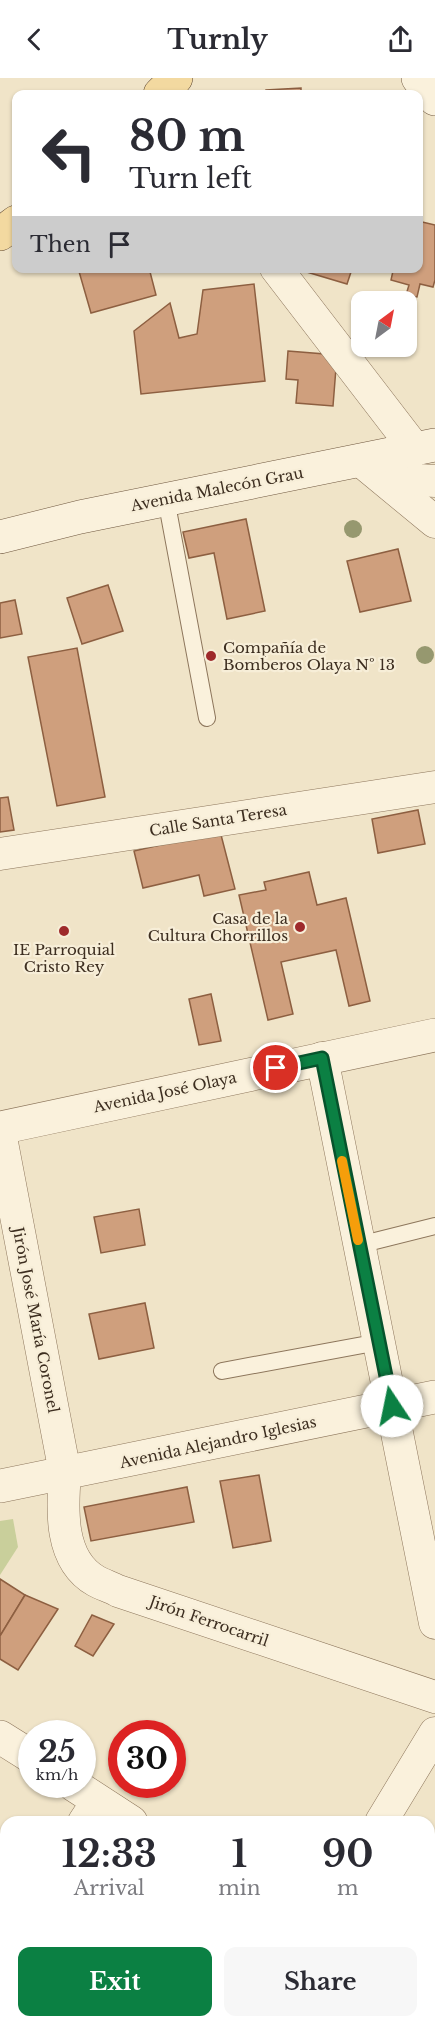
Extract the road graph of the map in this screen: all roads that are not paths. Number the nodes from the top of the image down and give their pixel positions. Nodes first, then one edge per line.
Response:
1 (176, 78) edge
2 (418, 78) edge
3 (164, 90) edge
4 (435, 99) edge
5 (280, 273) edge
6 (425, 447) edge
7 (361, 461) junction
8 (435, 481) edge
9 (166, 499) junction
10 (435, 522) edge
11 (0, 537) edge
12 (207, 718) dead end
13 (435, 787) edge
14 (0, 854) edge
15 (435, 1035) edge
16 (322, 1058) junction
17 (0, 1130) edge
18 (435, 1226) edge
19 (359, 1245) junction
20 (379, 1342) junction
21 (222, 1371) dead end
22 (435, 1397) edge
23 (392, 1406) junction
24 (65, 1473) junction
25 (0, 1486) edge
26 (435, 1623) edge
27 (435, 1697) edge
28 (435, 1733) edge
29 (0, 1737) edge
30 (18, 1748) edge
31 (86, 1803) edge
32 (117, 1816) edge
33 (385, 1816) edge

1 - 3 main road
2 - 4 street
5 - 6 street
6 - 7 street, Avenida Malecón Grau
7 - 8 street
7 - 9 street, Avenida Malecón Grau
7 - 10 street
9 - 11 street, Avenida Malecón Grau
9 - 12 lane
13 - 14 street, Calle Santa Teresa
15 - 16 street, Avenida José Olaya
16 - 17 street, Avenida José Olaya
16 - 19 street
17 - 24 street, Jirón José María Coronel
18 - 19 lane
19 - 20 street
20 - 21 lane
20 - 23 street
22 - 23 street, Avenida Alejandro Iglesias
23 - 24 street, Avenida Alejandro Iglesias
23 - 26 street
24 - 25 street, Avenida Alejandro Iglesias
24 - 27 street, Jirón Ferrocarril
28 - 33 street
29 - 30 street
31 - 32 street

